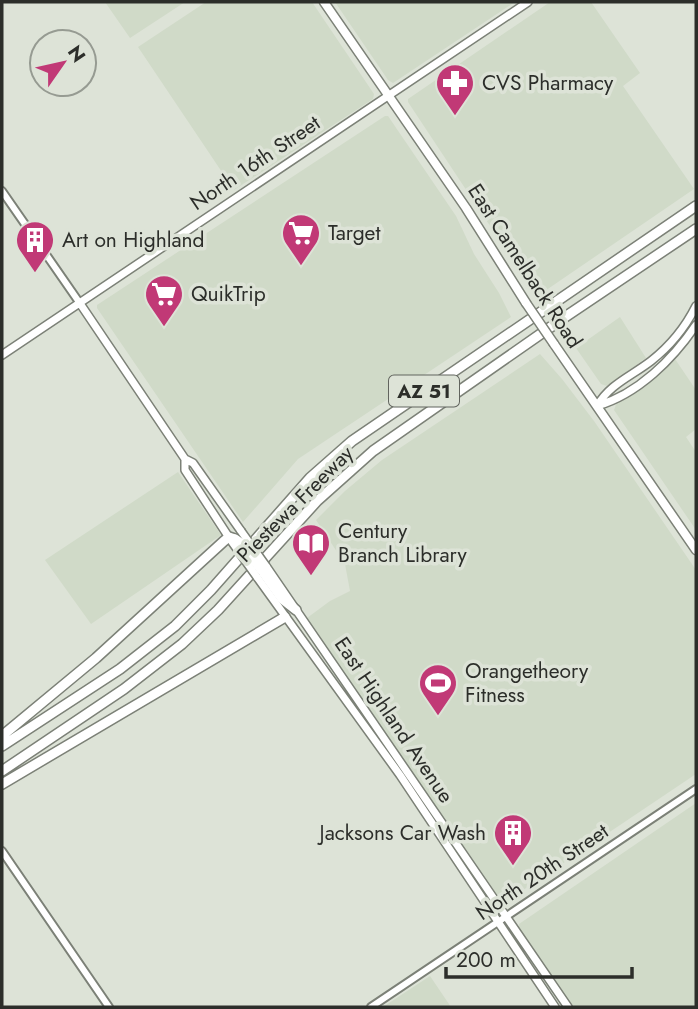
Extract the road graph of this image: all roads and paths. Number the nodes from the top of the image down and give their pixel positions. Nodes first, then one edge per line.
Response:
1 (324, 2) edge
2 (528, 2) edge
3 (389, 96) junction
4 (2, 191) edge
5 (696, 206) edge
6 (696, 229) edge
7 (79, 302) junction
8 (696, 306) edge
9 (696, 325) edge
10 (2, 355) edge
11 (597, 406) junction
12 (185, 458) junction
13 (234, 537) junction
14 (696, 550) edge
15 (262, 571) junction
16 (296, 610) junction
17 (285, 617) junction
18 (2, 736) edge
19 (2, 746) edge
20 (2, 771) edge
21 (403, 773) junction
22 (2, 783) edge
23 (696, 789) edge
24 (451, 843) junction
25 (2, 851) edge
26 (506, 917) junction
27 (498, 922) junction
28 (109, 1007) edge
29 (371, 1007) edge
30 (555, 1007) edge
31 (568, 1007) edge

1 - 3 main road, East Camelback Road
2 - 3 main road, North 16th Street
3 - 7 main road, North 16th Street
3 - 11 main road, East Camelback Road, bridge
4 - 7 street
5 - 19 highway, Piestewa Freeway / AZ 51
6 - 20 highway, Piestewa Freeway / AZ 51
7 - 10 main road, North 16th Street
7 - 12 main road
8 - 11 main road
9 - 11 main road
11 - 14 main road, East Camelback Road
12 - 13 main road
12 - 13 main road
13 - 15 highway, bridge
13 - 18 highway
15 - 16 highway
15 - 17 main road, East Highland Avenue
16 - 17 main road
16 - 21 main road, East Highland Avenue
17 - 21 main road, East Highland Avenue
17 - 22 highway
21 - 24 main road, East Highland Avenue
23 - 26 street, North 20th Street
24 - 26 main road, East Highland Avenue
24 - 27 main road, East Highland Avenue
25 - 28 street
26 - 27 street, North 20th Street
26 - 31 main road, East Highland Avenue
27 - 29 street, North 20th Street
27 - 30 main road, East Highland Avenue

